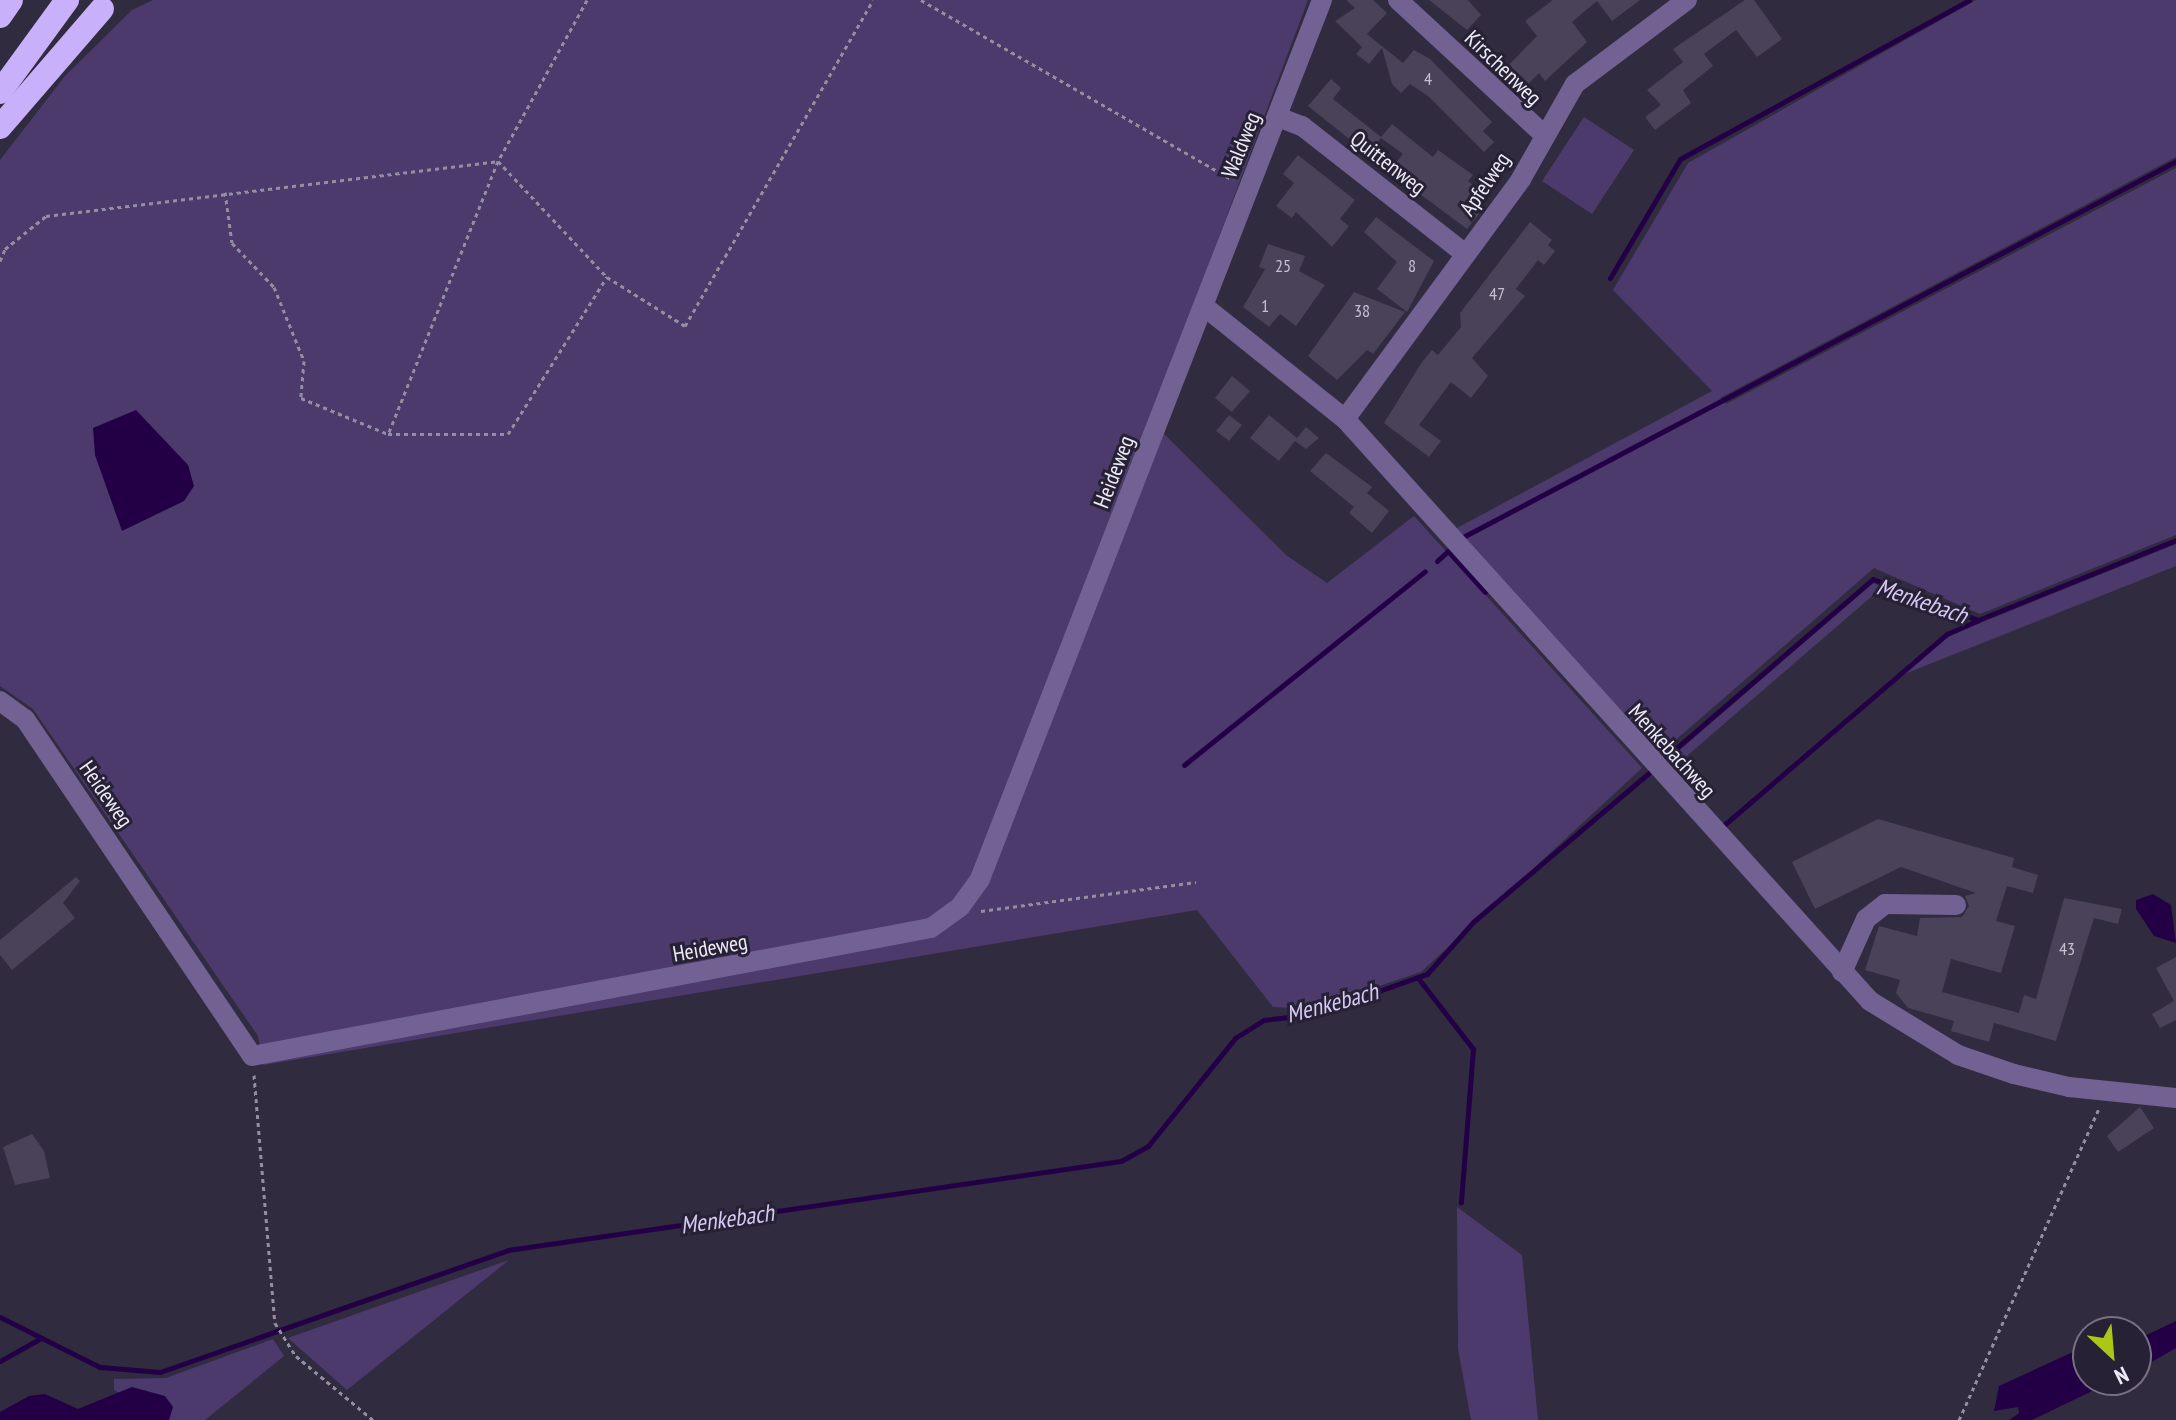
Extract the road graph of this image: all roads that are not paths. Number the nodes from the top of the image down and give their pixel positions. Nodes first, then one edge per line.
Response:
1 (11, 0) edge
2 (67, 0) edge
3 (1322, 0) edge
4 (1398, 0) edge
5 (1687, 0) edge
6 (108, 4) edge
7 (0, 16) edge
8 (0, 92) edge
9 (1278, 117) junction
10 (0, 127) edge
11 (1543, 134) junction
12 (1465, 254) junction
13 (1205, 307) junction
14 (1345, 419) junction
15 (0, 701) edge
16 (1956, 905) dead end
17 (1842, 972) junction
18 (2176, 1098) edge

1 - 7 highway
2 - 8 highway
3 - 9 street, Waldweg
4 - 11 street, Kirschenweg
5 - 11 street, Apfelweg
6 - 10 highway
9 - 12 street, Quittenweg
9 - 13 street, Waldweg
11 - 12 street, Apfelweg
12 - 14 street, Apfelweg
13 - 14 street, Menkebachweg
13 - 15 street, Heideweg
14 - 17 street, Menkebachweg
16 - 17 street
17 - 18 street, Menkebachweg

